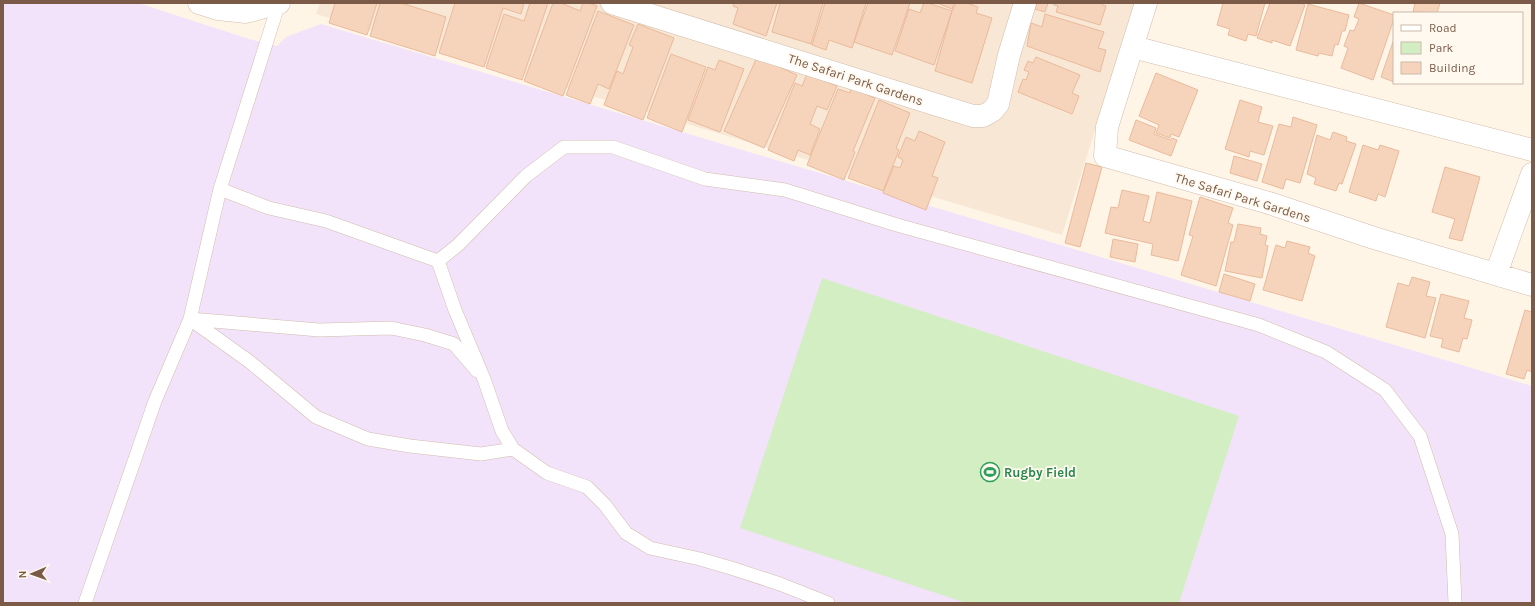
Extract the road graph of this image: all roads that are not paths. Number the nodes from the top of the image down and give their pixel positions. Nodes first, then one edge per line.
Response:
1 (198, 3) edge
2 (279, 3) edge
3 (612, 3) edge
4 (1025, 3) edge
5 (1146, 3) edge
6 (1133, 47) junction
7 (1532, 150) edge
8 (1532, 174) edge
9 (220, 189) junction
10 (438, 261) junction
11 (1496, 274) junction
12 (1532, 285) edge
13 (190, 319) junction
14 (484, 379) junction
15 (513, 449) junction
16 (85, 603) edge
17 (828, 603) edge
18 (1455, 603) edge

1 - 2 street
2 - 9 lane
3 - 4 street, The Safari Park Gardens
5 - 6 street, The Safari Park Gardens
6 - 7 street
6 - 11 street, The Safari Park Gardens
8 - 11 street
9 - 10 lane
9 - 13 lane
10 - 14 lane
10 - 18 lane
11 - 12 street, The Safari Park Gardens
13 - 14 lane
13 - 15 lane
13 - 16 lane
14 - 15 lane
15 - 17 lane

